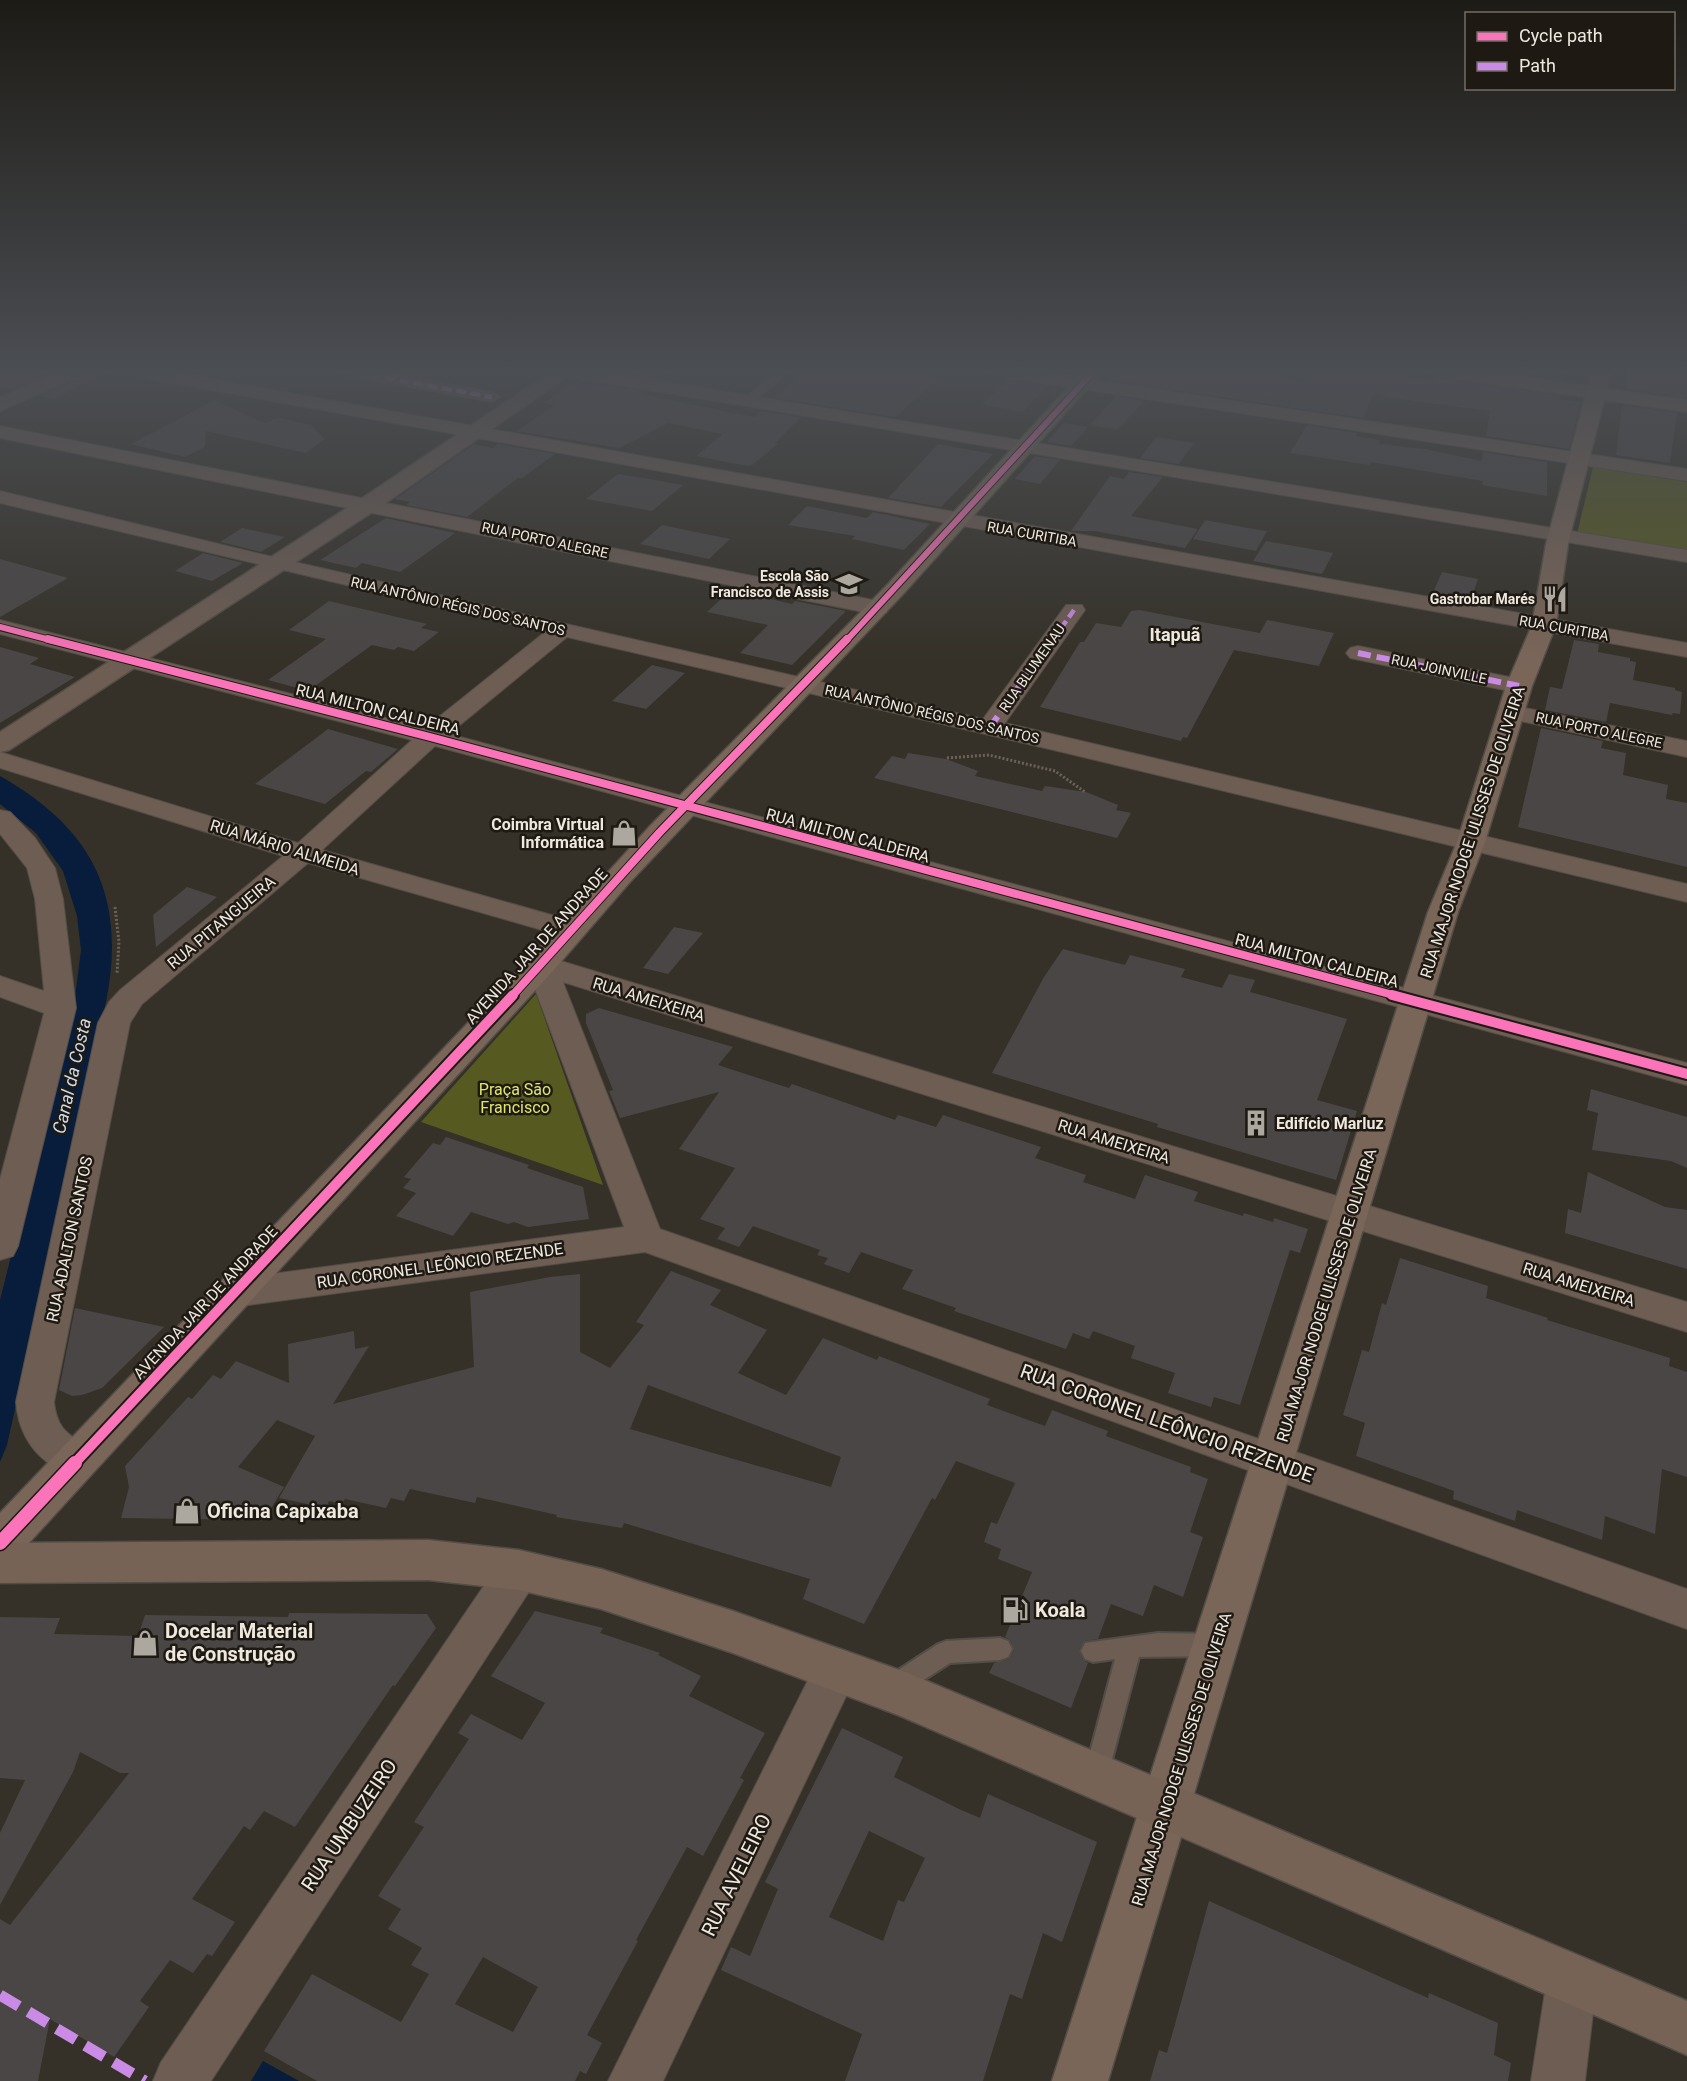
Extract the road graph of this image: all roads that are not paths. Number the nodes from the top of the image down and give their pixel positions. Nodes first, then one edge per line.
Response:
1 (180, 467) edge
2 (423, 467) edge
3 (666, 467) edge
4 (1006, 467) edge
5 (1141, 467) edge
6 (1578, 467) edge
7 (1634, 467) edge
8 (1687, 475) edge
9 (0, 498) edge
10 (369, 504) junction
11 (959, 521) junction
12 (1559, 535) junction
13 (1687, 556) edge
14 (277, 564) junction
15 (878, 608) junction
16 (1074, 609) dead end
17 (1544, 625) junction
18 (0, 627) edge
19 (562, 630) junction
20 (1687, 651) edge
21 (1358, 653) dead end
22 (128, 661) junction
23 (800, 684) junction
24 (1516, 699) junction
25 (990, 727) junction
26 (430, 737) junction
27 (0, 744) edge
28 (1687, 749) edge
29 (0, 760) edge
30 (685, 807) junction
31 (0, 818) edge
32 (1471, 842) junction
33 (303, 853) junction
34 (1687, 893) edge
35 (570, 929) junction
36 (541, 965) junction
37 (0, 986) edge
38 (121, 992) joint
39 (1417, 1002) junction
40 (61, 1008) junction
41 (1687, 1074) edge
42 (1352, 1214) junction
43 (646, 1238) junction
44 (0, 1246) edge
45 (234, 1293) junction
46 (1687, 1317) edge
47 (77, 1461) junction
48 (1274, 1461) junction
49 (0, 1543) edge
50 (0, 1563) edge
51 (519, 1570) junction
52 (1687, 1609) edge
53 (1216, 1645) junction
54 (1130, 1647) junction
55 (1000, 1649) dead end
56 (1093, 1651) dead end
57 (837, 1669) junction
58 (890, 1689) junction
59 (1096, 1775) junction
60 (1168, 1806) junction
61 (1572, 1979) junction
62 (1687, 2028) edge
63 (180, 2081) edge
64 (635, 2081) edge
65 (1080, 2081) edge
66 (1558, 2081) edge

1 - 10 street, RUA PORTO ALEGRE
2 - 10 street
3 - 11 street, RUA CURITIBA
4 - 11 main road, AVENIDA JAIR DE ANDRADE
5 - 12 street
6 - 12 main road, RUA MAJOR NODGE ULISSES DE OLIVEIRA
7 - 8 street
9 - 14 street, RUA ANTÔNIO RÉGIS DOS SANTOS
10 - 14 street
10 - 15 street, RUA PORTO ALEGRE
11 - 15 main road, AVENIDA JAIR DE ANDRADE
11 - 17 street, RUA CURITIBA
12 - 13 street
12 - 17 main road, RUA MAJOR NODGE ULISSES DE OLIVEIRA
14 - 19 street, RUA ANTÔNIO RÉGIS DOS SANTOS
14 - 22 street
15 - 23 main road, AVENIDA JAIR DE ANDRADE
16 - 25 street, RUA BLUMENAU
17 - 20 street, RUA CURITIBA
17 - 24 main road, RUA MAJOR NODGE ULISSES DE OLIVEIRA
18 - 22 street, RUA MILTON CALDEIRA
19 - 23 street, RUA ANTÔNIO RÉGIS DOS SANTOS
19 - 26 street, RUA PITANGUEIRA
21 - 24 street, RUA JOINVILLE
22 - 26 street, RUA MILTON CALDEIRA
22 - 27 street
23 - 25 street, RUA ANTÔNIO RÉGIS DOS SANTOS
23 - 30 main road, AVENIDA JAIR DE ANDRADE
24 - 28 street, RUA PORTO ALEGRE
24 - 32 main road, RUA MAJOR NODGE ULISSES DE OLIVEIRA
25 - 32 street, RUA ANTÔNIO RÉGIS DOS SANTOS
26 - 30 street, RUA MILTON CALDEIRA
26 - 33 street, RUA PITANGUEIRA
29 - 33 street, RUA MÁRIO ALMEIDA
30 - 35 main road, AVENIDA JAIR DE ANDRADE
30 - 39 street, RUA MILTON CALDEIRA
31 - 40 street
32 - 34 street, RUA ANTÔNIO RÉGIS DOS SANTOS
32 - 39 main road, RUA MAJOR NODGE ULISSES DE OLIVEIRA
33 - 35 street, RUA MÁRIO ALMEIDA
33 - 38 street, RUA PITANGUEIRA
35 - 36 main road, AVENIDA JAIR DE ANDRADE
36 - 42 street, RUA AMEIXEIRA
36 - 43 street
36 - 45 main road, AVENIDA JAIR DE ANDRADE
37 - 40 street
38 - 47 street, RUA ADALTON SANTOS
39 - 41 street, RUA MILTON CALDEIRA
39 - 42 main road, RUA MAJOR NODGE ULISSES DE OLIVEIRA
40 - 44 street
42 - 46 street, RUA AMEIXEIRA
42 - 48 main road, RUA MAJOR NODGE ULISSES DE OLIVEIRA
43 - 45 street, RUA CORONEL LEÔNCIO REZENDE
43 - 48 street, RUA CORONEL LEÔNCIO REZENDE
45 - 47 main road, AVENIDA JAIR DE ANDRADE
47 - 49 main road, AVENIDA JAIR DE ANDRADE
48 - 52 street, RUA CORONEL LEÔNCIO REZENDE
48 - 53 main road, RUA MAJOR NODGE ULISSES DE OLIVEIRA
50 - 51 main road
51 - 57 main road
51 - 63 street, RUA UMBUZEIRO
53 - 54 lane
53 - 60 main road, RUA MAJOR NODGE ULISSES DE OLIVEIRA
54 - 56 lane
54 - 59 lane
55 - 58 lane
57 - 58 main road
57 - 64 street, RUA AVELEIRO
58 - 59 main road
59 - 60 main road
60 - 61 main road
60 - 65 main road, RUA MAJOR NODGE ULISSES DE OLIVEIRA
61 - 62 main road
61 - 66 street

